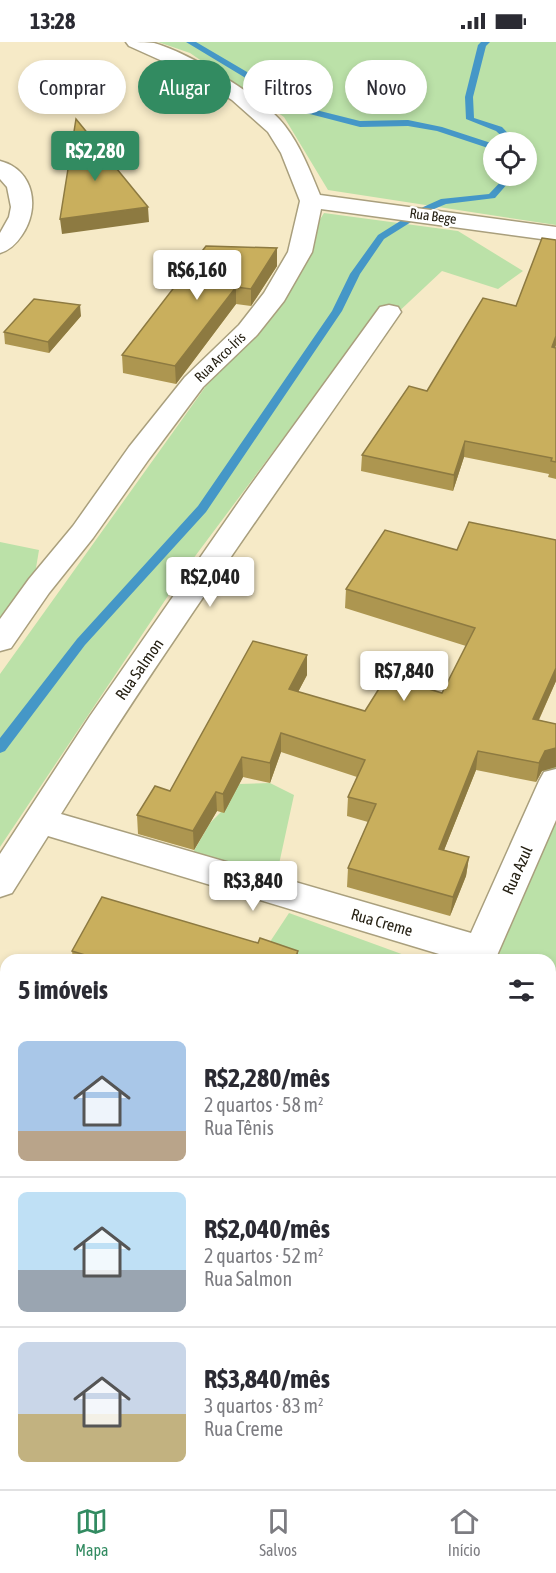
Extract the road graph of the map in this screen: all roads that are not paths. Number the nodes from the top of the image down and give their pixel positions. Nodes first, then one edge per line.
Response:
1 (136, 42) edge
2 (0, 168) edge
3 (310, 201) junction
4 (556, 234) edge
5 (0, 246) edge
6 (389, 312) dead end
7 (0, 641) edge
8 (556, 781) edge
9 (41, 821) junction
10 (0, 883) edge
11 (473, 954) edge
12 (480, 954) edge

1 - 3 street
2 - 5 street
3 - 4 street, Rua Bege
3 - 7 street, Rua Arco-Íris
6 - 9 street, Rua Salmon
8 - 12 street, Rua Azul
9 - 10 street, Rua Salmon
9 - 11 street, Rua Creme

